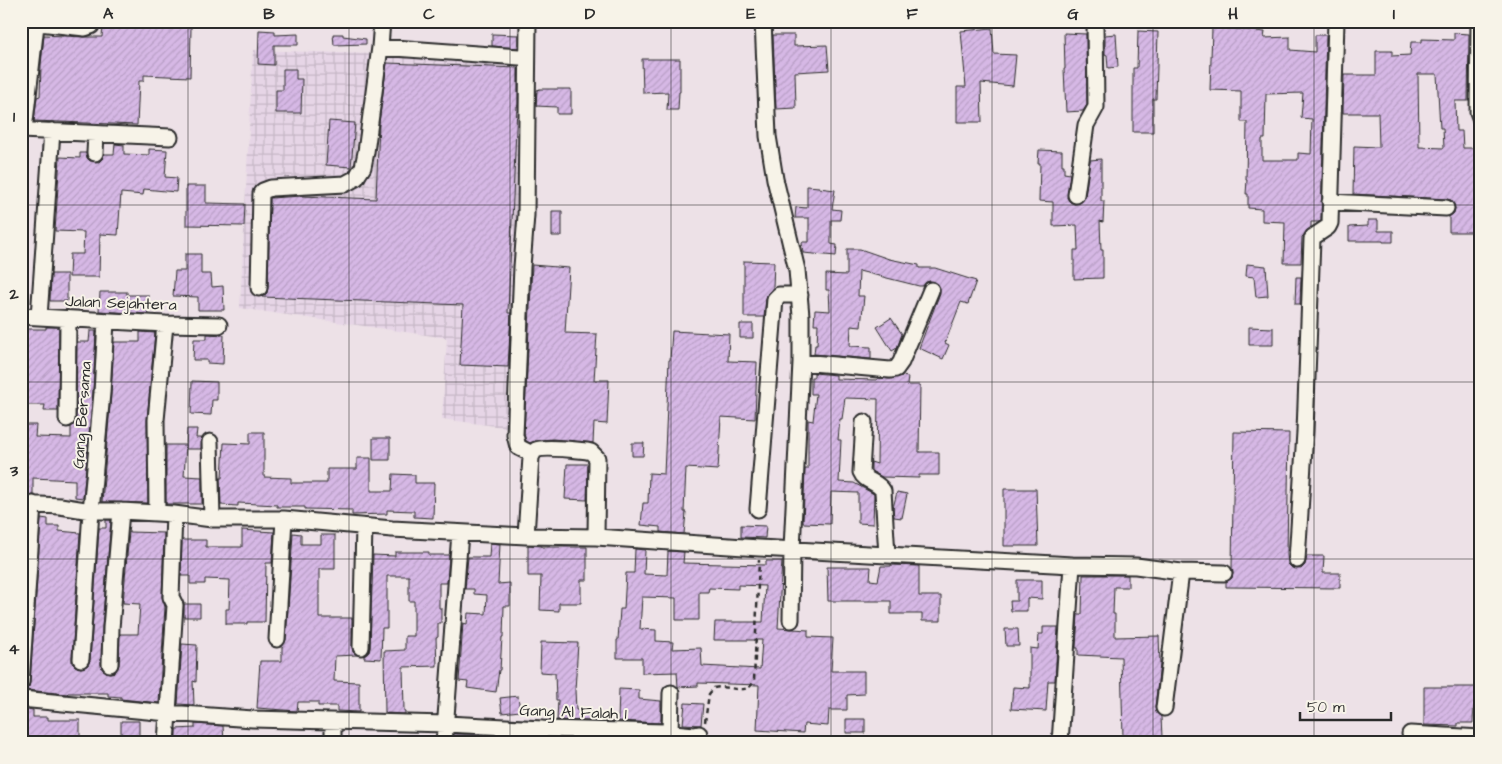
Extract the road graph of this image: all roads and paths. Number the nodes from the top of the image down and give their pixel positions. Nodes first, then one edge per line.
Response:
1 (92, 21) edge
2 (382, 21) edge
3 (528, 21) edge
4 (763, 21) edge
5 (1095, 21) edge
6 (1336, 21) edge
7 (1479, 21) edge
8 (1480, 41) edge
9 (380, 47) junction
10 (519, 57) dead end
11 (1480, 104) edge
12 (1481, 120) edge
13 (23, 130) edge
14 (52, 131) junction
15 (96, 134) junction
16 (170, 137) dead end
17 (96, 153) dead end
18 (1076, 195) dead end
19 (1330, 202) junction
20 (1446, 208) dead end
21 (259, 288) dead end
22 (931, 290) dead end
23 (800, 295) junction
24 (21, 316) edge
25 (40, 318) junction
26 (68, 319) junction
27 (106, 321) junction
28 (165, 324) junction
29 (219, 325) dead end
30 (801, 362) junction
31 (67, 419) dead end
32 (864, 422) dead end
33 (210, 442) dead end
34 (532, 454) junction
35 (27, 504) edge
36 (122, 510) junction
37 (758, 510) dead end
38 (91, 511) junction
39 (156, 513) junction
40 (174, 514) junction
41 (212, 519) junction
42 (284, 519) junction
43 (364, 527) junction
44 (460, 533) junction
45 (526, 536) junction
46 (596, 537) junction
47 (759, 548) junction
48 (792, 549) junction
49 (887, 554) junction
50 (1297, 560) dead end
51 (1072, 565) junction
52 (1181, 572) junction
53 (1224, 573) dead end
54 (792, 620) dead end
55 (277, 639) dead end
56 (361, 647) dead end
57 (81, 659) dead end
58 (110, 664) dead end
59 (21, 682) edge
60 (671, 693) dead end
61 (21, 699) edge
62 (1164, 708) dead end
63 (168, 713) junction
64 (333, 722) junction
65 (446, 724) junction
66 (670, 733) junction
67 (698, 734) joint
68 (1410, 734) dead end
69 (542, 736) edge
70 (587, 736) edge
71 (1481, 738) edge
72 (166, 743) edge
73 (333, 743) edge
74 (444, 743) edge
75 (1060, 743) edge

1 - 13 street
2 - 9 street
3 - 34 street
4 - 23 street
5 - 18 street
6 - 19 street
7 - 8 street
8 - 11 street
9 - 10 street
9 - 21 street
11 - 12 street
13 - 14 street
14 - 15 street
14 - 25 street
15 - 16 street
15 - 17 street
19 - 20 street
19 - 50 street
22 - 30 street
23 - 30 street
23 - 37 street
24 - 25 street, Jalan Sejahtera
25 - 26 street, Jalan Sejahtera
26 - 27 street, Jalan Sejahtera
26 - 31 street
27 - 28 street, Jalan Sejahtera
27 - 38 street, Gang Bersama
28 - 29 street, Jalan Sejahtera
28 - 39 street
30 - 48 street
32 - 49 street
33 - 41 street
34 - 45 street
34 - 46 street
35 - 38 street
35 - 59 street
36 - 38 street
36 - 39 street
36 - 58 street
38 - 57 street, Gang Bersama
39 - 40 street
40 - 41 street
40 - 63 street
41 - 42 street
42 - 43 street
42 - 55 street
43 - 44 street
43 - 56 street
44 - 45 street
44 - 65 street
45 - 46 street
46 - 47 street
47 - 48 street
47 - 67 path
48 - 49 street
48 - 54 street
49 - 51 street
51 - 52 street
51 - 75 street
52 - 53 street
52 - 62 street
60 - 66 street
61 - 63 street, Gang Al Falah 1
63 - 64 street, Gang Al Falah 1
63 - 72 street
64 - 65 street, Gang Al Falah 1
64 - 73 street
65 - 69 street, Gang Al Falah 1
65 - 74 street
66 - 67 street, Gang Al Falah 1
66 - 70 street, Gang Al Falah 1
68 - 71 street
69 - 70 street, Gang Al Falah 1

